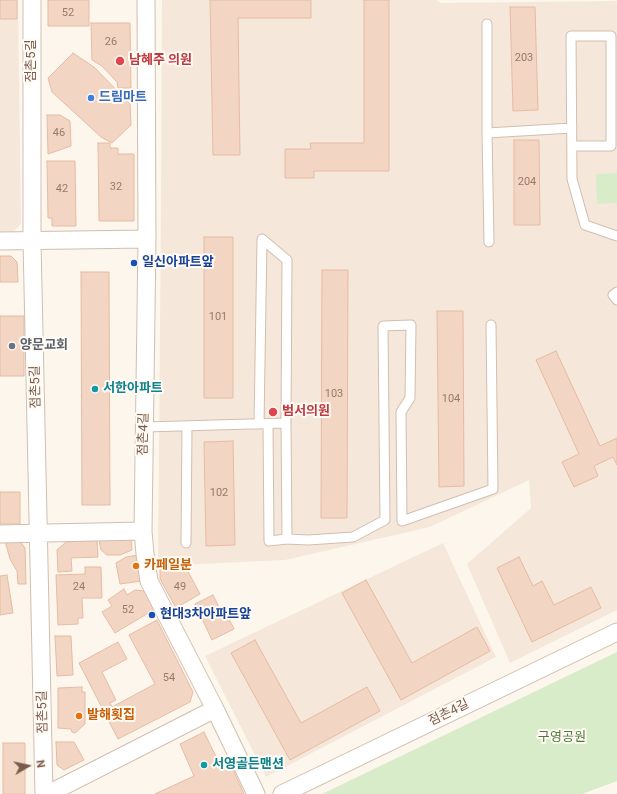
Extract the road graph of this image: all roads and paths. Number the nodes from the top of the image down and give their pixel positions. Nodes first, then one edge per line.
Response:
1 (32, 0) edge
2 (146, 0) edge
3 (487, 24) dead end
4 (572, 128) junction
5 (488, 133) junction
6 (573, 146) junction
7 (617, 236) edge
8 (147, 240) junction
9 (32, 241) junction
10 (0, 242) edge
11 (489, 242) dead end
12 (617, 292) edge
13 (617, 300) edge
14 (491, 325) dead end
15 (286, 423) junction
16 (264, 424) junction
17 (186, 426) junction
18 (144, 427) junction
19 (385, 520) junction
20 (402, 521) junction
21 (143, 531) junction
22 (0, 534) edge
23 (39, 534) junction
24 (287, 538) junction
25 (186, 543) dead end
26 (617, 632) edge
27 (215, 709) junction
28 (44, 794) edge
29 (48, 794) edge
30 (256, 794) edge
31 (282, 794) edge

1 - 9 street, 점촌5길
2 - 8 street, 점촌4길
3 - 5 lane
4 - 5 lane
4 - 6 lane
4 - 6 lane
5 - 11 lane
6 - 7 lane
8 - 9 street
8 - 18 street, 점촌4길
9 - 10 street
9 - 23 street, 점촌5길
12 - 13 lane
14 - 20 lane
15 - 16 lane
15 - 16 lane
15 - 24 lane
16 - 17 lane
16 - 24 lane
17 - 18 lane
17 - 25 lane
18 - 21 street, 점촌4길
19 - 20 lane
19 - 20 lane
19 - 24 lane
21 - 23 street
21 - 27 street, 점촌4길
22 - 23 street
23 - 28 street, 점촌5길
26 - 31 street, 점촌4길
27 - 29 street
27 - 30 street, 점촌4길

